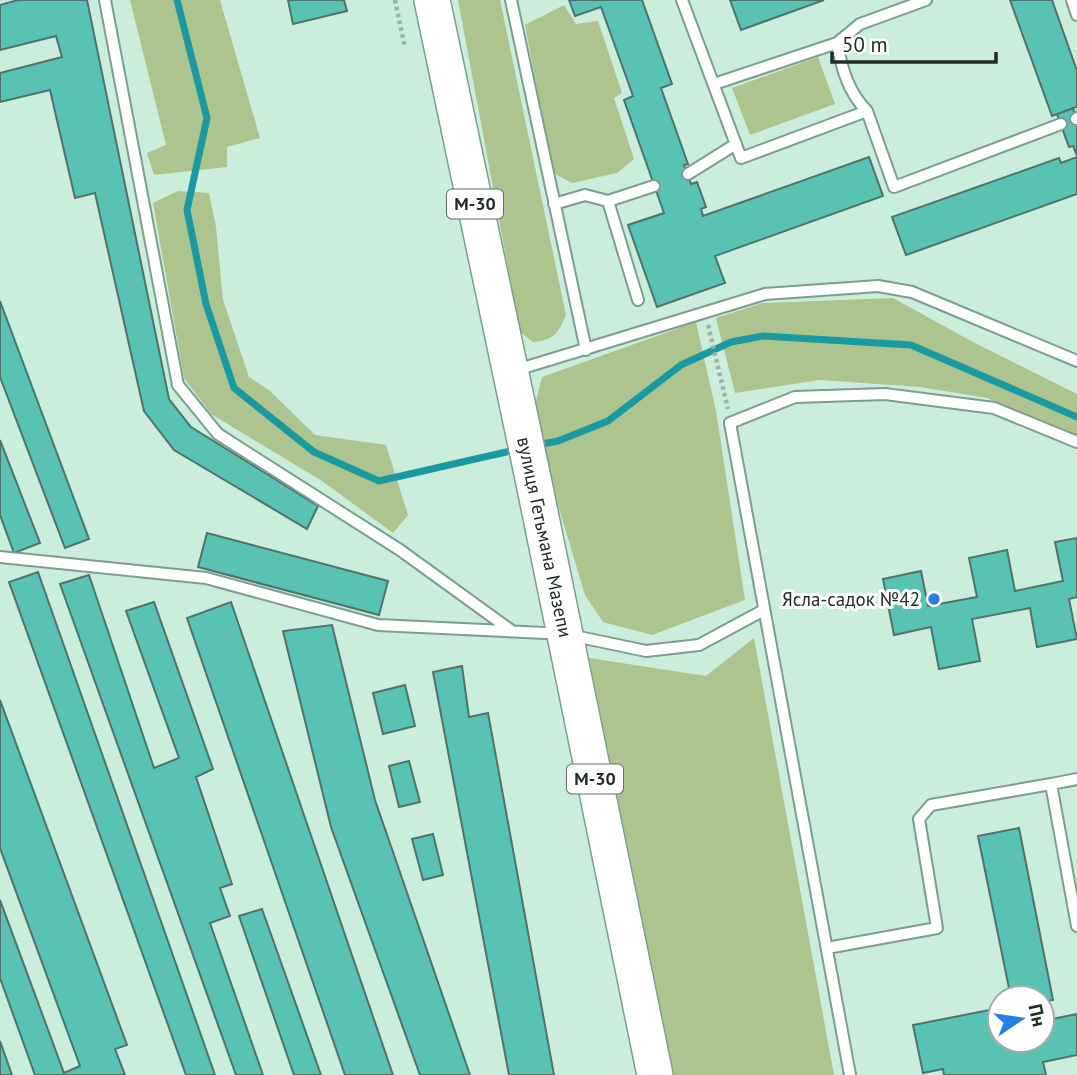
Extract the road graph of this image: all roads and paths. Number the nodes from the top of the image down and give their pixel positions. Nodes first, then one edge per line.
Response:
1 (105, 0) edge
2 (395, 0) edge
3 (432, 0) edge
4 (511, 0) edge
5 (682, 0) edge
6 (926, 0) edge
7 (1072, 0) edge
8 (1077, 15) edge
9 (837, 43) junction
10 (405, 48) dead end
11 (714, 84) junction
12 (867, 111) junction
13 (1061, 124) dead end
14 (736, 144) junction
15 (688, 174) dead end
16 (654, 186) dead end
17 (608, 201) junction
18 (554, 204) junction
19 (638, 300) dead end
20 (709, 328) dead end
21 (586, 350) junction
22 (1077, 361) edge
23 (511, 372) junction
24 (730, 423) junction
25 (1077, 442) edge
26 (0, 557) edge
27 (764, 610) junction
28 (512, 631) junction
29 (565, 634) junction
30 (1077, 779) edge
31 (1051, 784) junction
32 (1077, 926) edge
33 (827, 948) junction
34 (655, 1075) edge
35 (850, 1075) edge

1 - 28 lane
2 - 10 path
3 - 23 highway, вулиця Гетьмана Мазепи / М-30
4 - 18 lane
5 - 11 lane
6 - 9 lane
7 - 8 lane
9 - 11 lane
9 - 12 lane
11 - 14 lane
12 - 13 lane
12 - 14 lane
14 - 15 lane
16 - 17 lane
17 - 18 lane
17 - 19 lane
18 - 21 lane
20 - 24 path
21 - 22 lane
21 - 23 lane
23 - 29 highway, вулиця Гетьмана Мазепи / М-30
24 - 25 lane
24 - 27 lane
26 - 28 lane
27 - 29 lane
27 - 33 lane
28 - 29 lane
29 - 34 highway, вулиця Гетьмана Мазепи / М-30
30 - 31 lane
31 - 32 lane
31 - 33 lane
33 - 35 lane

